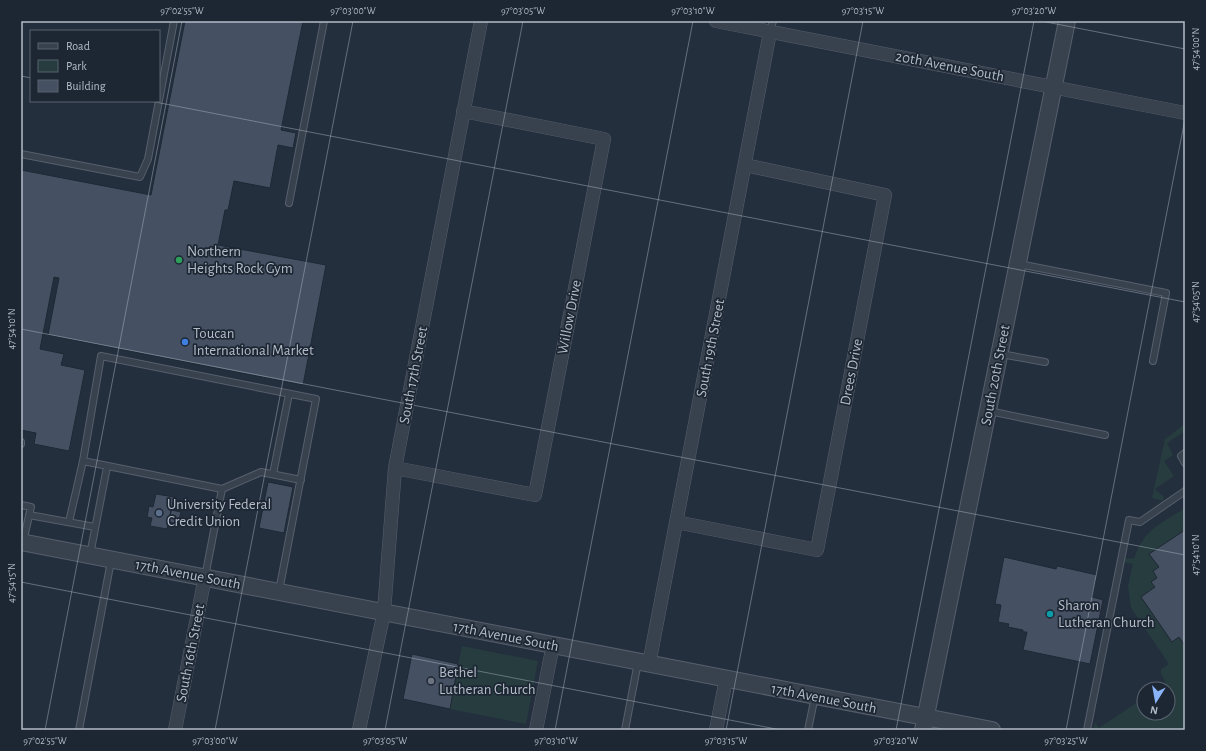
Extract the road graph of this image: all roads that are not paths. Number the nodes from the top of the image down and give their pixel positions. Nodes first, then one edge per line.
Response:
1 (174, 21) edge
2 (324, 21) edge
3 (481, 21) edge
4 (716, 21) edge
5 (1067, 21) edge
6 (772, 26) edge
7 (1053, 86) junction
8 (160, 96) edge
9 (159, 102) edge
10 (463, 112) junction
11 (1185, 113) edge
12 (21, 154) edge
13 (745, 165) junction
14 (290, 203) dead end
15 (1017, 264) junction
16 (999, 354) junction
17 (1153, 361) dead end
18 (1045, 362) dead end
19 (289, 394) junction
20 (988, 411) junction
21 (1105, 435) dead end
22 (1185, 453) edge
23 (83, 461) junction
24 (1185, 464) edge
25 (107, 467) junction
26 (395, 468) junction
27 (273, 474) junction
28 (301, 480) junction
29 (222, 489) junction
30 (1185, 491) edge
31 (21, 505) edge
32 (29, 515) junction
33 (69, 522) junction
34 (676, 522) junction
35 (95, 527) junction
36 (22, 545) edge
37 (90, 555) junction
38 (111, 559) junction
39 (205, 577) junction
40 (278, 591) junction
41 (384, 612) junction
42 (553, 645) junction
43 (644, 663) junction
44 (726, 679) junction
45 (815, 696) junction
46 (924, 724) edge
47 (79, 730) edge
48 (175, 730) edge
49 (359, 730) edge
50 (536, 730) edge
51 (625, 730) edge
52 (716, 730) edge
53 (808, 730) edge
54 (992, 730) edge
55 (1087, 730) edge

1 - 8 lane
2 - 14 lane
3 - 10 street, South 17th Street
4 - 6 street, 20th Avenue South
5 - 7 street, South 20th Street
6 - 7 street, 20th Avenue South
6 - 13 street, South 19th Street
7 - 11 street, 20th Avenue South
7 - 15 street, South 20th Street
9 - 12 lane
10 - 26 street, South 17th Street
10 - 26 street, Willow Drive
13 - 34 street, South 19th Street
13 - 34 street, Drees Drive
15 - 16 street, South 20th Street
15 - 17 lane
16 - 18 lane
16 - 20 street, South 20th Street
19 - 23 lane
19 - 27 lane
19 - 28 lane
20 - 21 lane
20 - 46 street, South 20th Street
22 - 24 lane
23 - 25 lane
23 - 33 lane
25 - 29 lane
25 - 35 lane
26 - 41 street, South 17th Street
27 - 28 lane
27 - 29 lane
28 - 40 lane
29 - 39 lane
30 - 55 lane
31 - 32 lane
32 - 33 lane
32 - 36 lane
33 - 35 lane
34 - 43 street, South 19th Street
35 - 37 lane
36 - 37 street, 17th Avenue South
37 - 38 street, 17th Avenue South
38 - 39 street, 17th Avenue South
38 - 47 lane
39 - 40 street, 17th Avenue South
39 - 48 street, South 16th Street
40 - 41 street, 17th Avenue South
41 - 42 street, 17th Avenue South
41 - 49 street, South 17th Street
42 - 43 street, 17th Avenue South
42 - 50 street
43 - 44 street, 17th Avenue South
43 - 51 lane
44 - 45 street, 17th Avenue South
44 - 52 street
45 - 46 street, 17th Avenue South
45 - 53 lane
46 - 54 street, 17th Avenue South

